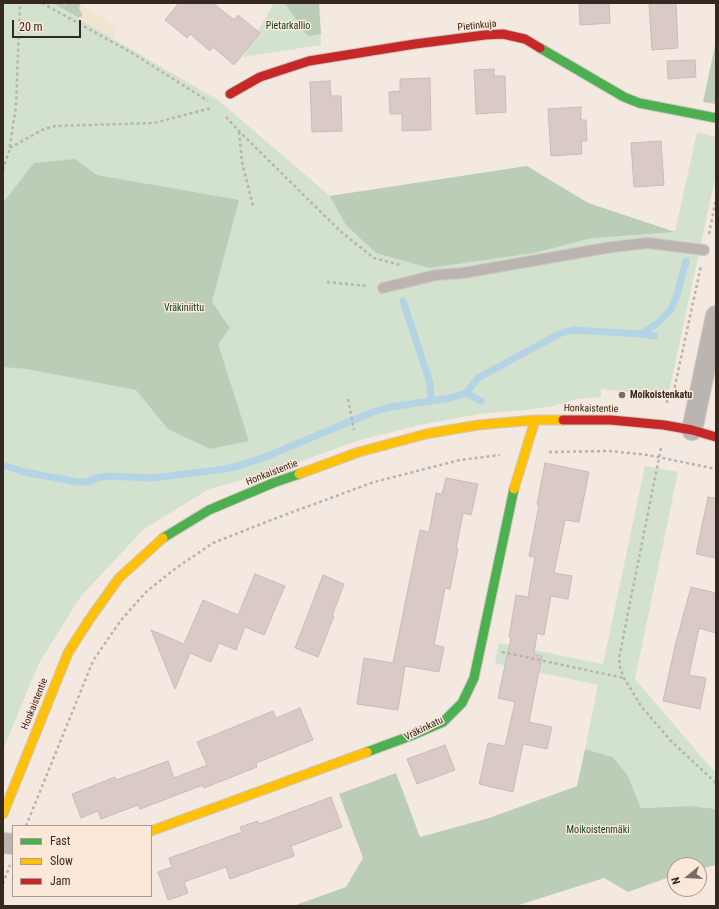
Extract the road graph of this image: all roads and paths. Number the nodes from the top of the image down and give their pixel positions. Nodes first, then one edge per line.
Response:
1 (20, 3) edge
2 (42, 3) edge
3 (230, 94) joint
4 (219, 107) junction
5 (716, 118) edge
6 (239, 131) junction
7 (10, 148) junction
8 (3, 170) edge
9 (716, 199) edge
10 (253, 206) dead end
11 (704, 250) junction
12 (402, 266) dead end
13 (328, 282) dead end
14 (383, 288) joint
15 (716, 316) edge
16 (348, 399) dead end
17 (667, 401) dead end
18 (534, 420) junction
19 (692, 430) junction
20 (716, 437) edge
21 (359, 452) junction
22 (525, 452) junction
23 (660, 457) junction
24 (716, 469) edge
25 (480, 648) junction
26 (624, 678) junction
27 (716, 783) edge
28 (3, 814) edge
29 (26, 825) edge
30 (152, 831) edge
31 (12, 862) edge
32 (3, 884) edge

1 - 7 path
2 - 4 path
3 - 4 path
3 - 5 street, Pietinkuja
4 - 6 path
4 - 7 path
6 - 10 path
6 - 12 path
7 - 8 path
9 - 11 path
11 - 14 lane
11 - 17 path
13 - 14 path
15 - 19 street
16 - 21 path
18 - 19 street, Honkaistentie
18 - 21 street, Honkaistentie
18 - 22 street, Vräkinkatu
19 - 20 street, Honkaistentie
21 - 28 street, Honkaistentie
22 - 23 path
22 - 25 street, Vräkinkatu
22 - 29 path
23 - 24 path
23 - 26 path
25 - 26 path
25 - 30 street, Vräkinkatu
26 - 27 path
31 - 32 path

